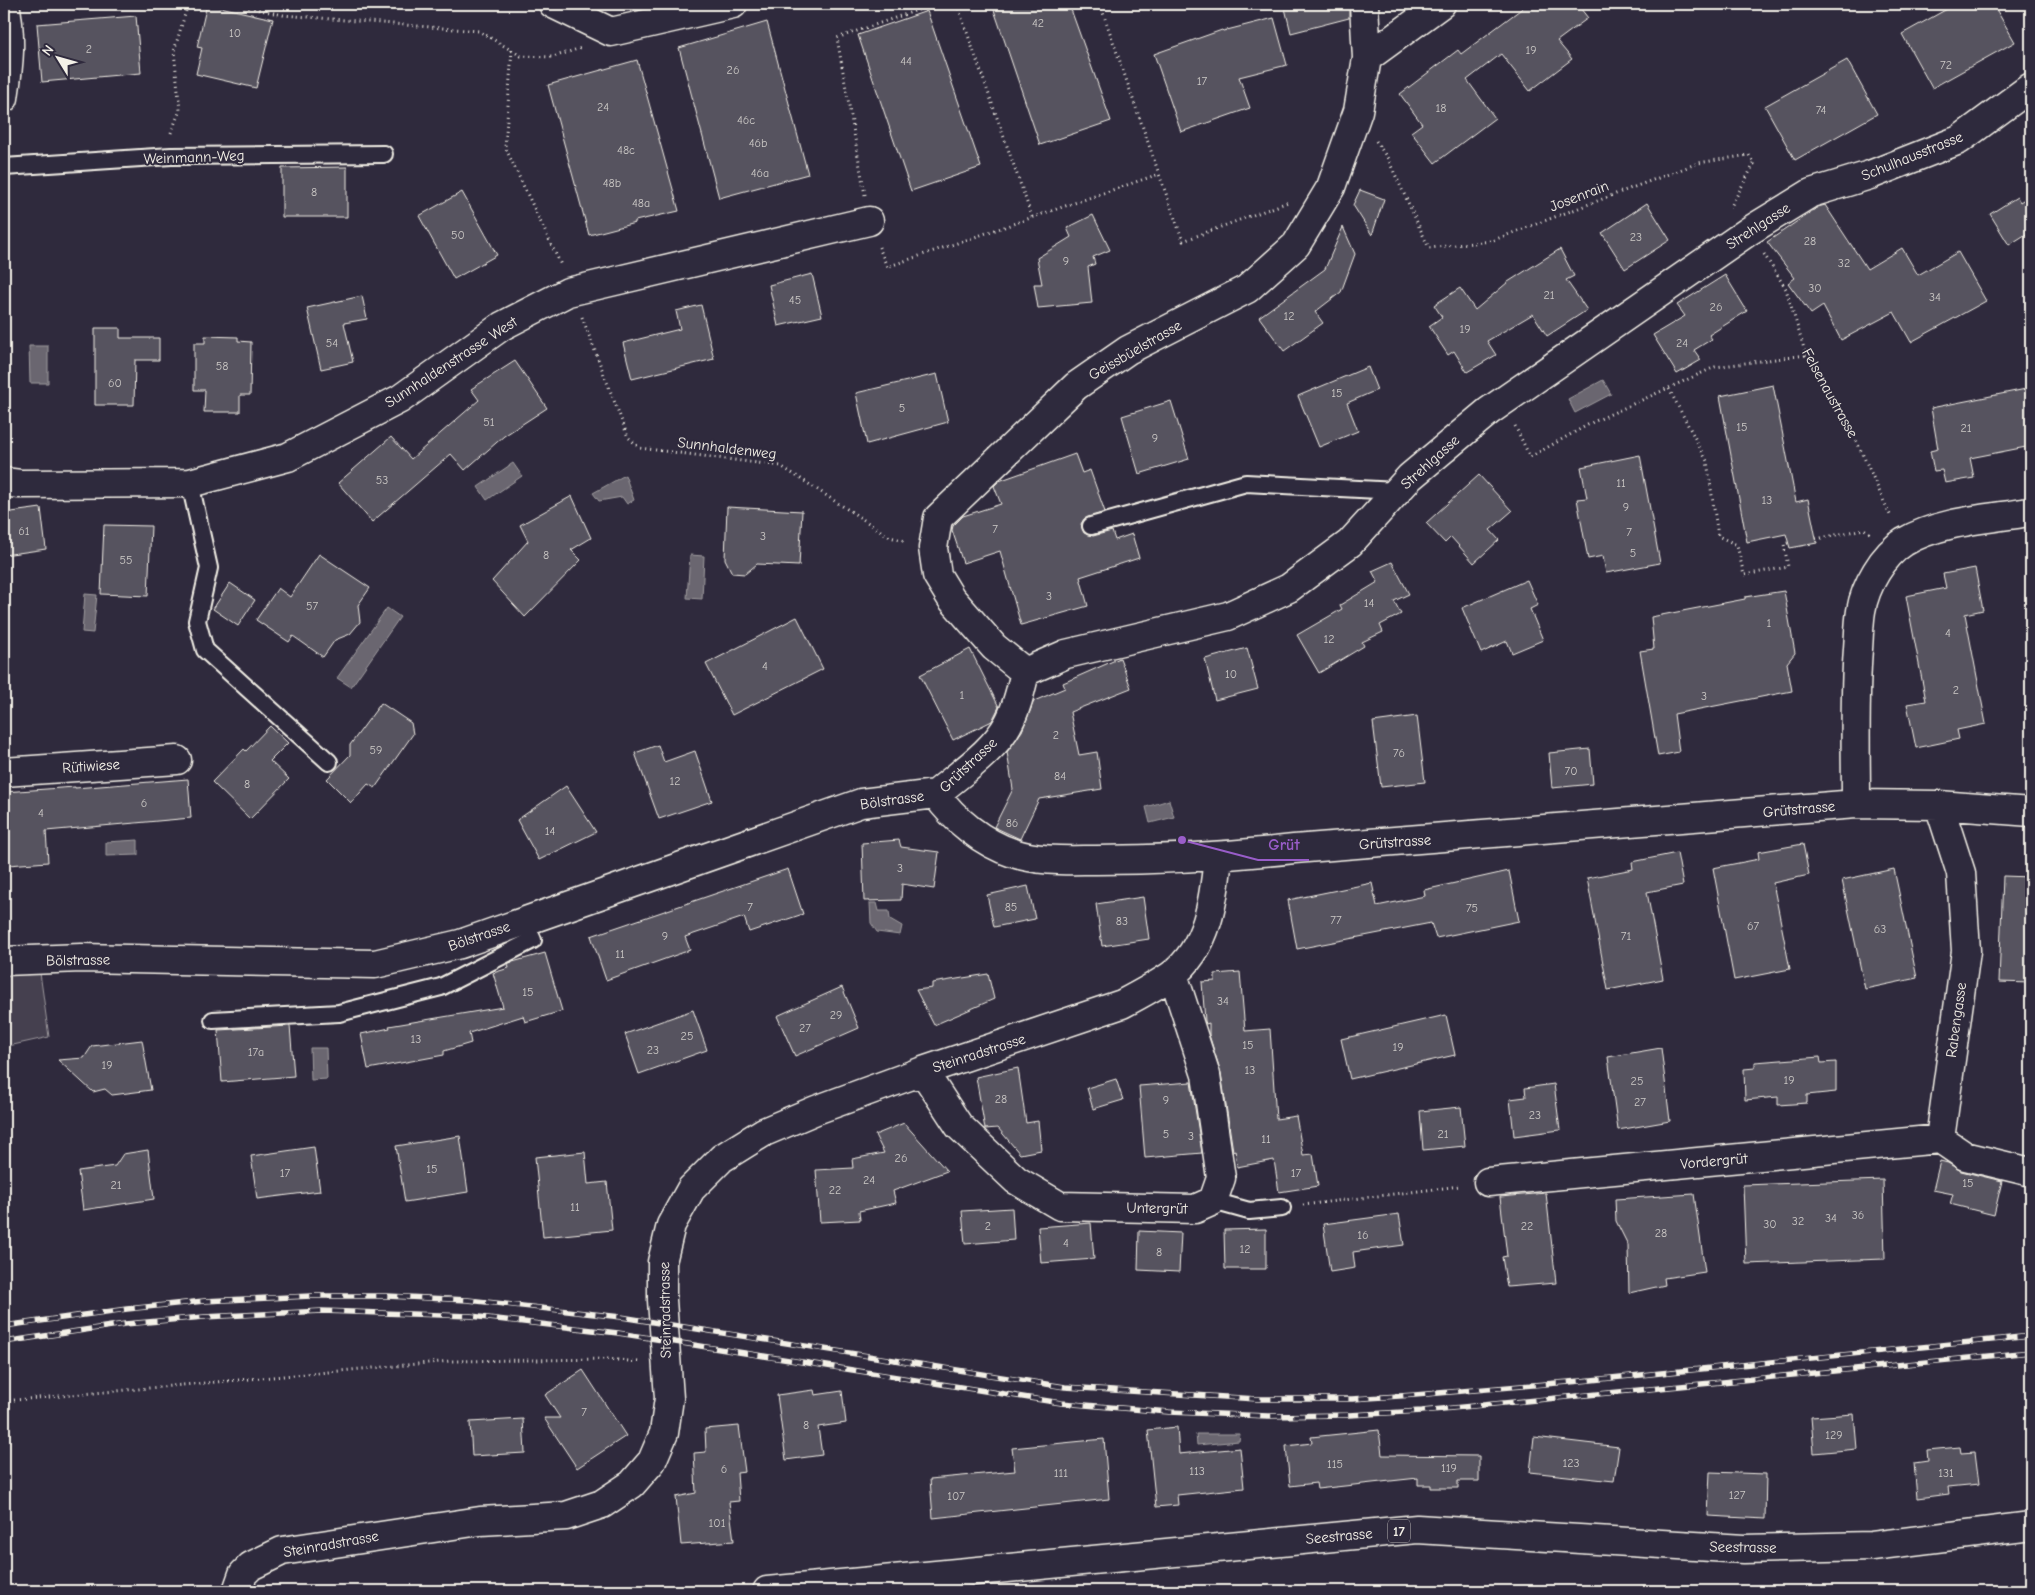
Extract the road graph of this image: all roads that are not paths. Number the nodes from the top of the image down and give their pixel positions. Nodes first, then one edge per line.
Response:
1 (5, 4) edge
2 (553, 4) edge
3 (733, 4) edge
4 (1364, 4) edge
5 (1442, 4) edge
6 (1367, 58) junction
7 (2031, 87) edge
8 (4, 98) edge
9 (384, 154) dead end
10 (4, 167) edge
11 (1811, 193) joint
12 (870, 221) road end
13 (4, 482) edge
14 (190, 483) junction
15 (1397, 491) junction
16 (2029, 512) dead end
17 (1091, 526) dead end
18 (1025, 672) junction
19 (177, 760) dead end
20 (329, 762) dead end
21 (4, 772) edge
22 (936, 794) junction
23 (1856, 804) junction
24 (1939, 805) junction
25 (2031, 812) edge
26 (1218, 858) junction
27 (524, 920) junction
28 (4, 961) edge
29 (1173, 974) junction
30 (213, 1020) dead end
31 (923, 1072) junction
32 (1940, 1139) junction
33 (2031, 1172) edge
34 (1488, 1182) road end
35 (1213, 1201) junction
36 (1282, 1208) road end
37 (2031, 1526) edge
38 (237, 1591) edge
39 (767, 1591) edge

1 - 8 street
2 - 3 street
4 - 6 street, Geissbüelstrasse
5 - 6 street
6 - 18 street, Geissbüelstrasse
7 - 11 street, Schulhausstrasse
9 - 10 lane, Weinmann-Weg
11 - 15 street, Strehlgasse
12 - 14 street, Sunnhaldenstrasse West
13 - 14 street, Sunnhaldenstrasse West
14 - 20 lane
15 - 17 lane
15 - 18 street, Strehlgasse
16 - 23 street
18 - 22 street, Grütstrasse
19 - 21 street, Rütiwiese
22 - 26 street, Grütstrasse
22 - 27 street, Bölstrasse
23 - 24 street, Grütstrasse
23 - 26 street, Grütstrasse
24 - 25 street, Grütstrasse
24 - 32 street, Rabengasse
26 - 29 street, Steinradstrasse
27 - 28 street, Bölstrasse
27 - 30 lane
29 - 31 street, Steinradstrasse
29 - 35 street
31 - 35 street, Untergrüt
31 - 38 street, Steinradstrasse
32 - 33 street
32 - 34 street, Vordergrüt
35 - 36 lane
37 - 39 street, Seestrasse / 17

